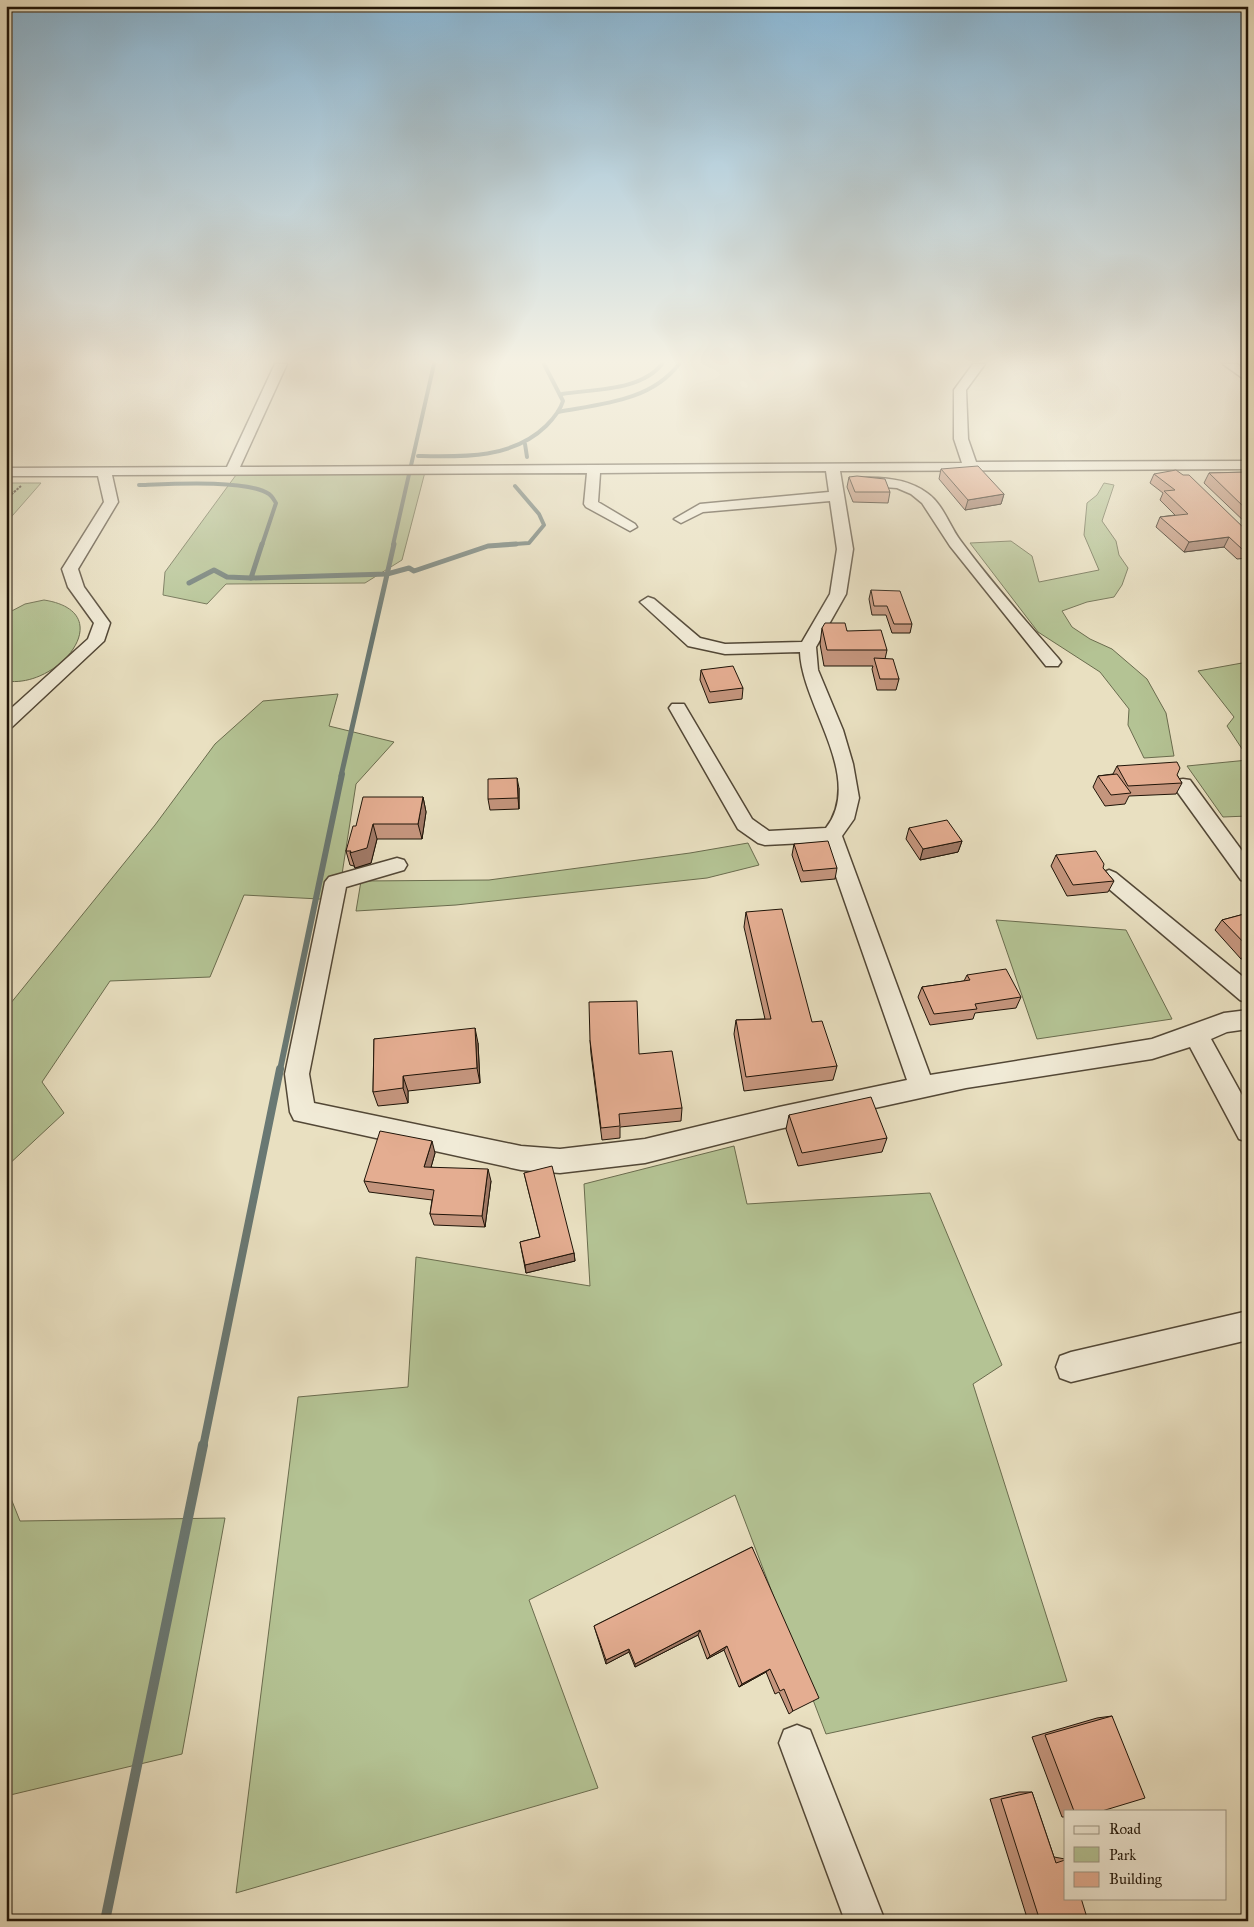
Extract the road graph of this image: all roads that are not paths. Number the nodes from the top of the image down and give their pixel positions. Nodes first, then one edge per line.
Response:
1 (239, 454) edge
2 (966, 454) edge
3 (1174, 465) junction
4 (1248, 465) edge
5 (970, 466) junction
6 (594, 468) junction
7 (232, 470) junction
8 (104, 471) junction
9 (6, 472) edge
10 (1189, 478) edge
11 (834, 482) junction
12 (681, 519) dead end
13 (630, 526) dead end
14 (648, 602) dead end
15 (808, 647) junction
16 (1052, 662) dead end
17 (678, 708) dead end
18 (6, 723) edge
19 (1183, 785) edge
20 (832, 835) junction
21 (397, 866) dead end
22 (1248, 875) edge
23 (1109, 878) edge
24 (1248, 994) edge
25 (1248, 1019) edge
26 (1196, 1035) junction
27 (922, 1087) junction
28 (1248, 1131) edge
29 (1248, 1325) edge
30 (1071, 1366) dead end
31 (797, 1743) dead end
32 (865, 1921) edge

1 - 7 street
2 - 5 street
3 - 4 street
3 - 5 street
3 - 10 street
5 - 11 street
6 - 7 street
6 - 11 street
6 - 13 street
7 - 8 street
8 - 9 street
8 - 18 street
11 - 12 street
11 - 15 street
11 - 16 street
14 - 15 street
15 - 20 street
17 - 20 street
19 - 22 street
20 - 27 street
21 - 27 street
23 - 24 street
25 - 26 street
26 - 27 street
26 - 28 street
29 - 30 street
31 - 32 street

